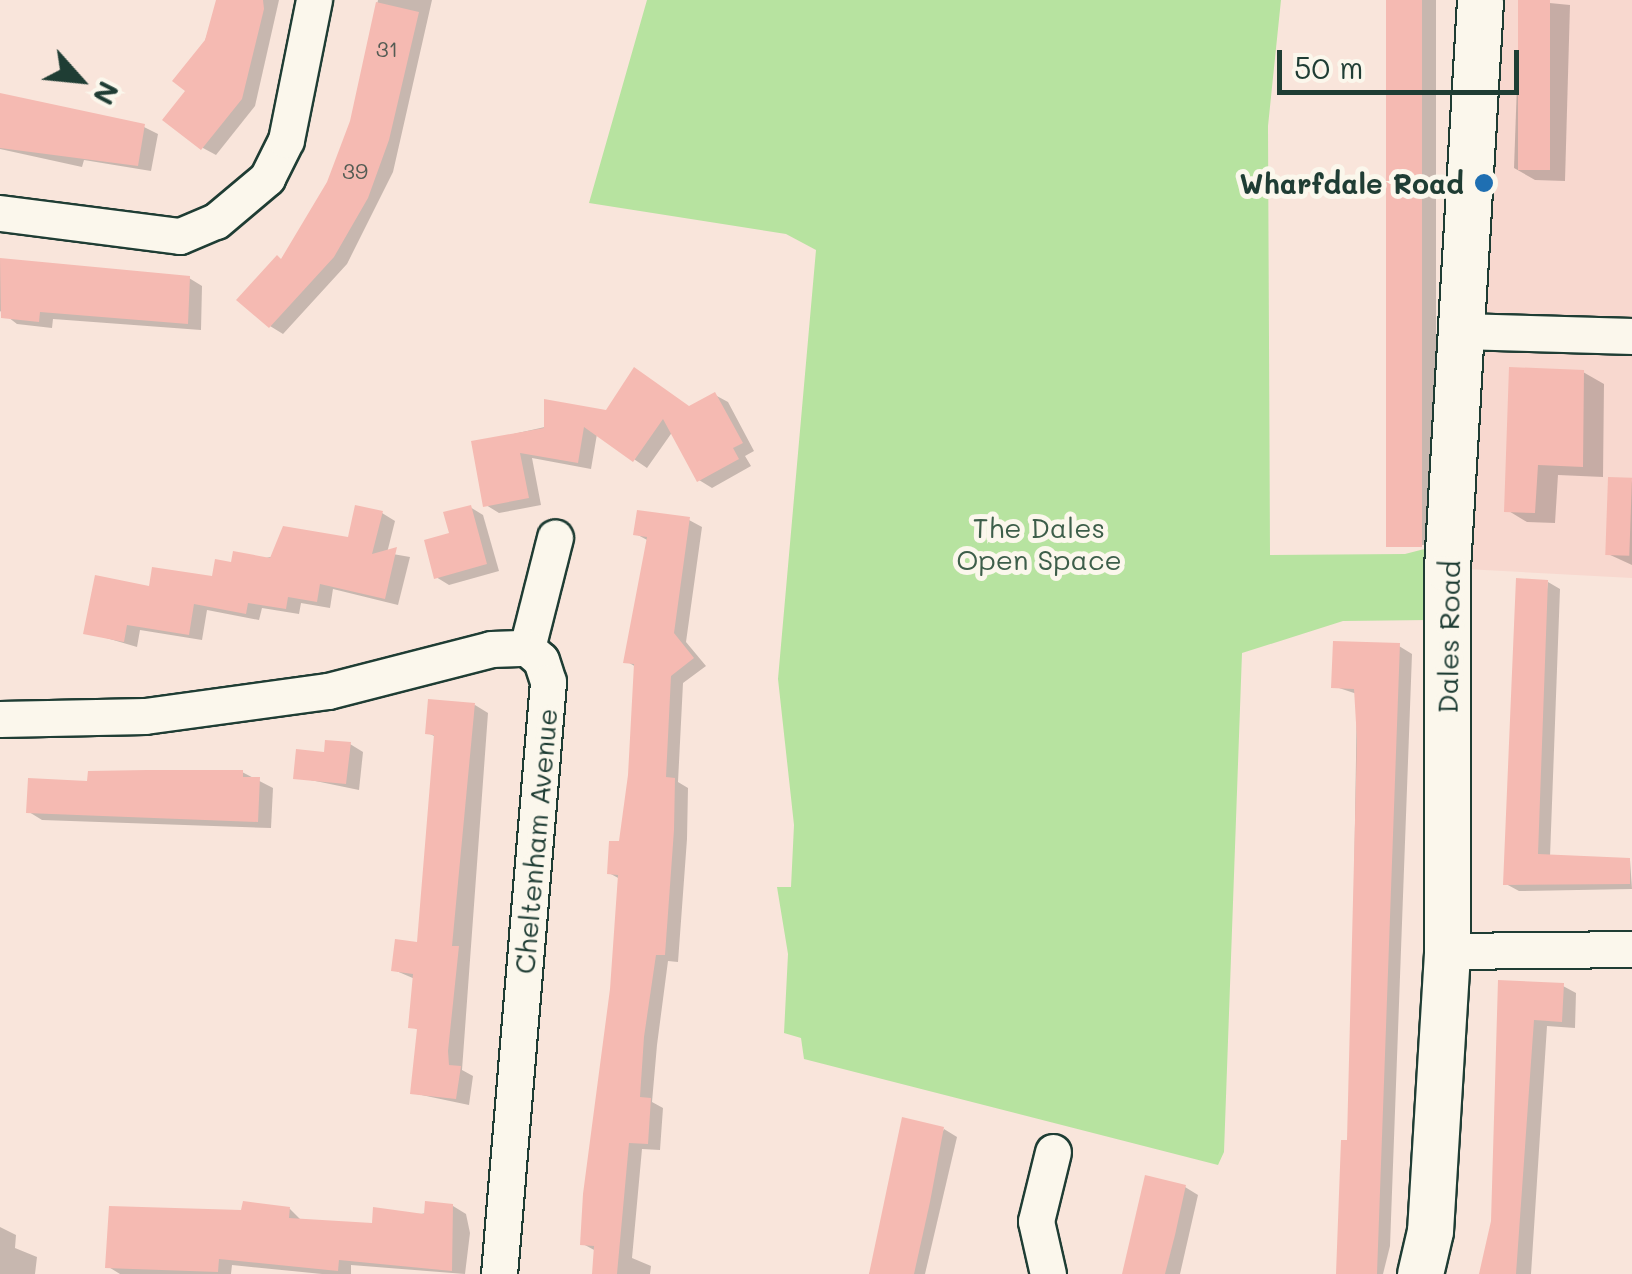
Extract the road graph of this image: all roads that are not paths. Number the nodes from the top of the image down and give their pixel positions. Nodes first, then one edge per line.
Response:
1 (314, 0) edge
2 (1480, 0) edge
3 (0, 213) edge
4 (1461, 331) junction
5 (1632, 336) edge
6 (555, 537) dead end
7 (527, 648) junction
8 (0, 719) edge
9 (1632, 949) edge
10 (1447, 951) junction
11 (1053, 1152) dead end
12 (499, 1274) edge
13 (1048, 1274) edge
14 (1420, 1274) edge

1 - 3 street
2 - 4 street, Dales Road
4 - 5 street
4 - 10 street, Dales Road
6 - 7 street
7 - 8 street
7 - 12 street, Cheltenham Avenue
9 - 10 street
10 - 14 street, Dales Road
11 - 13 street

